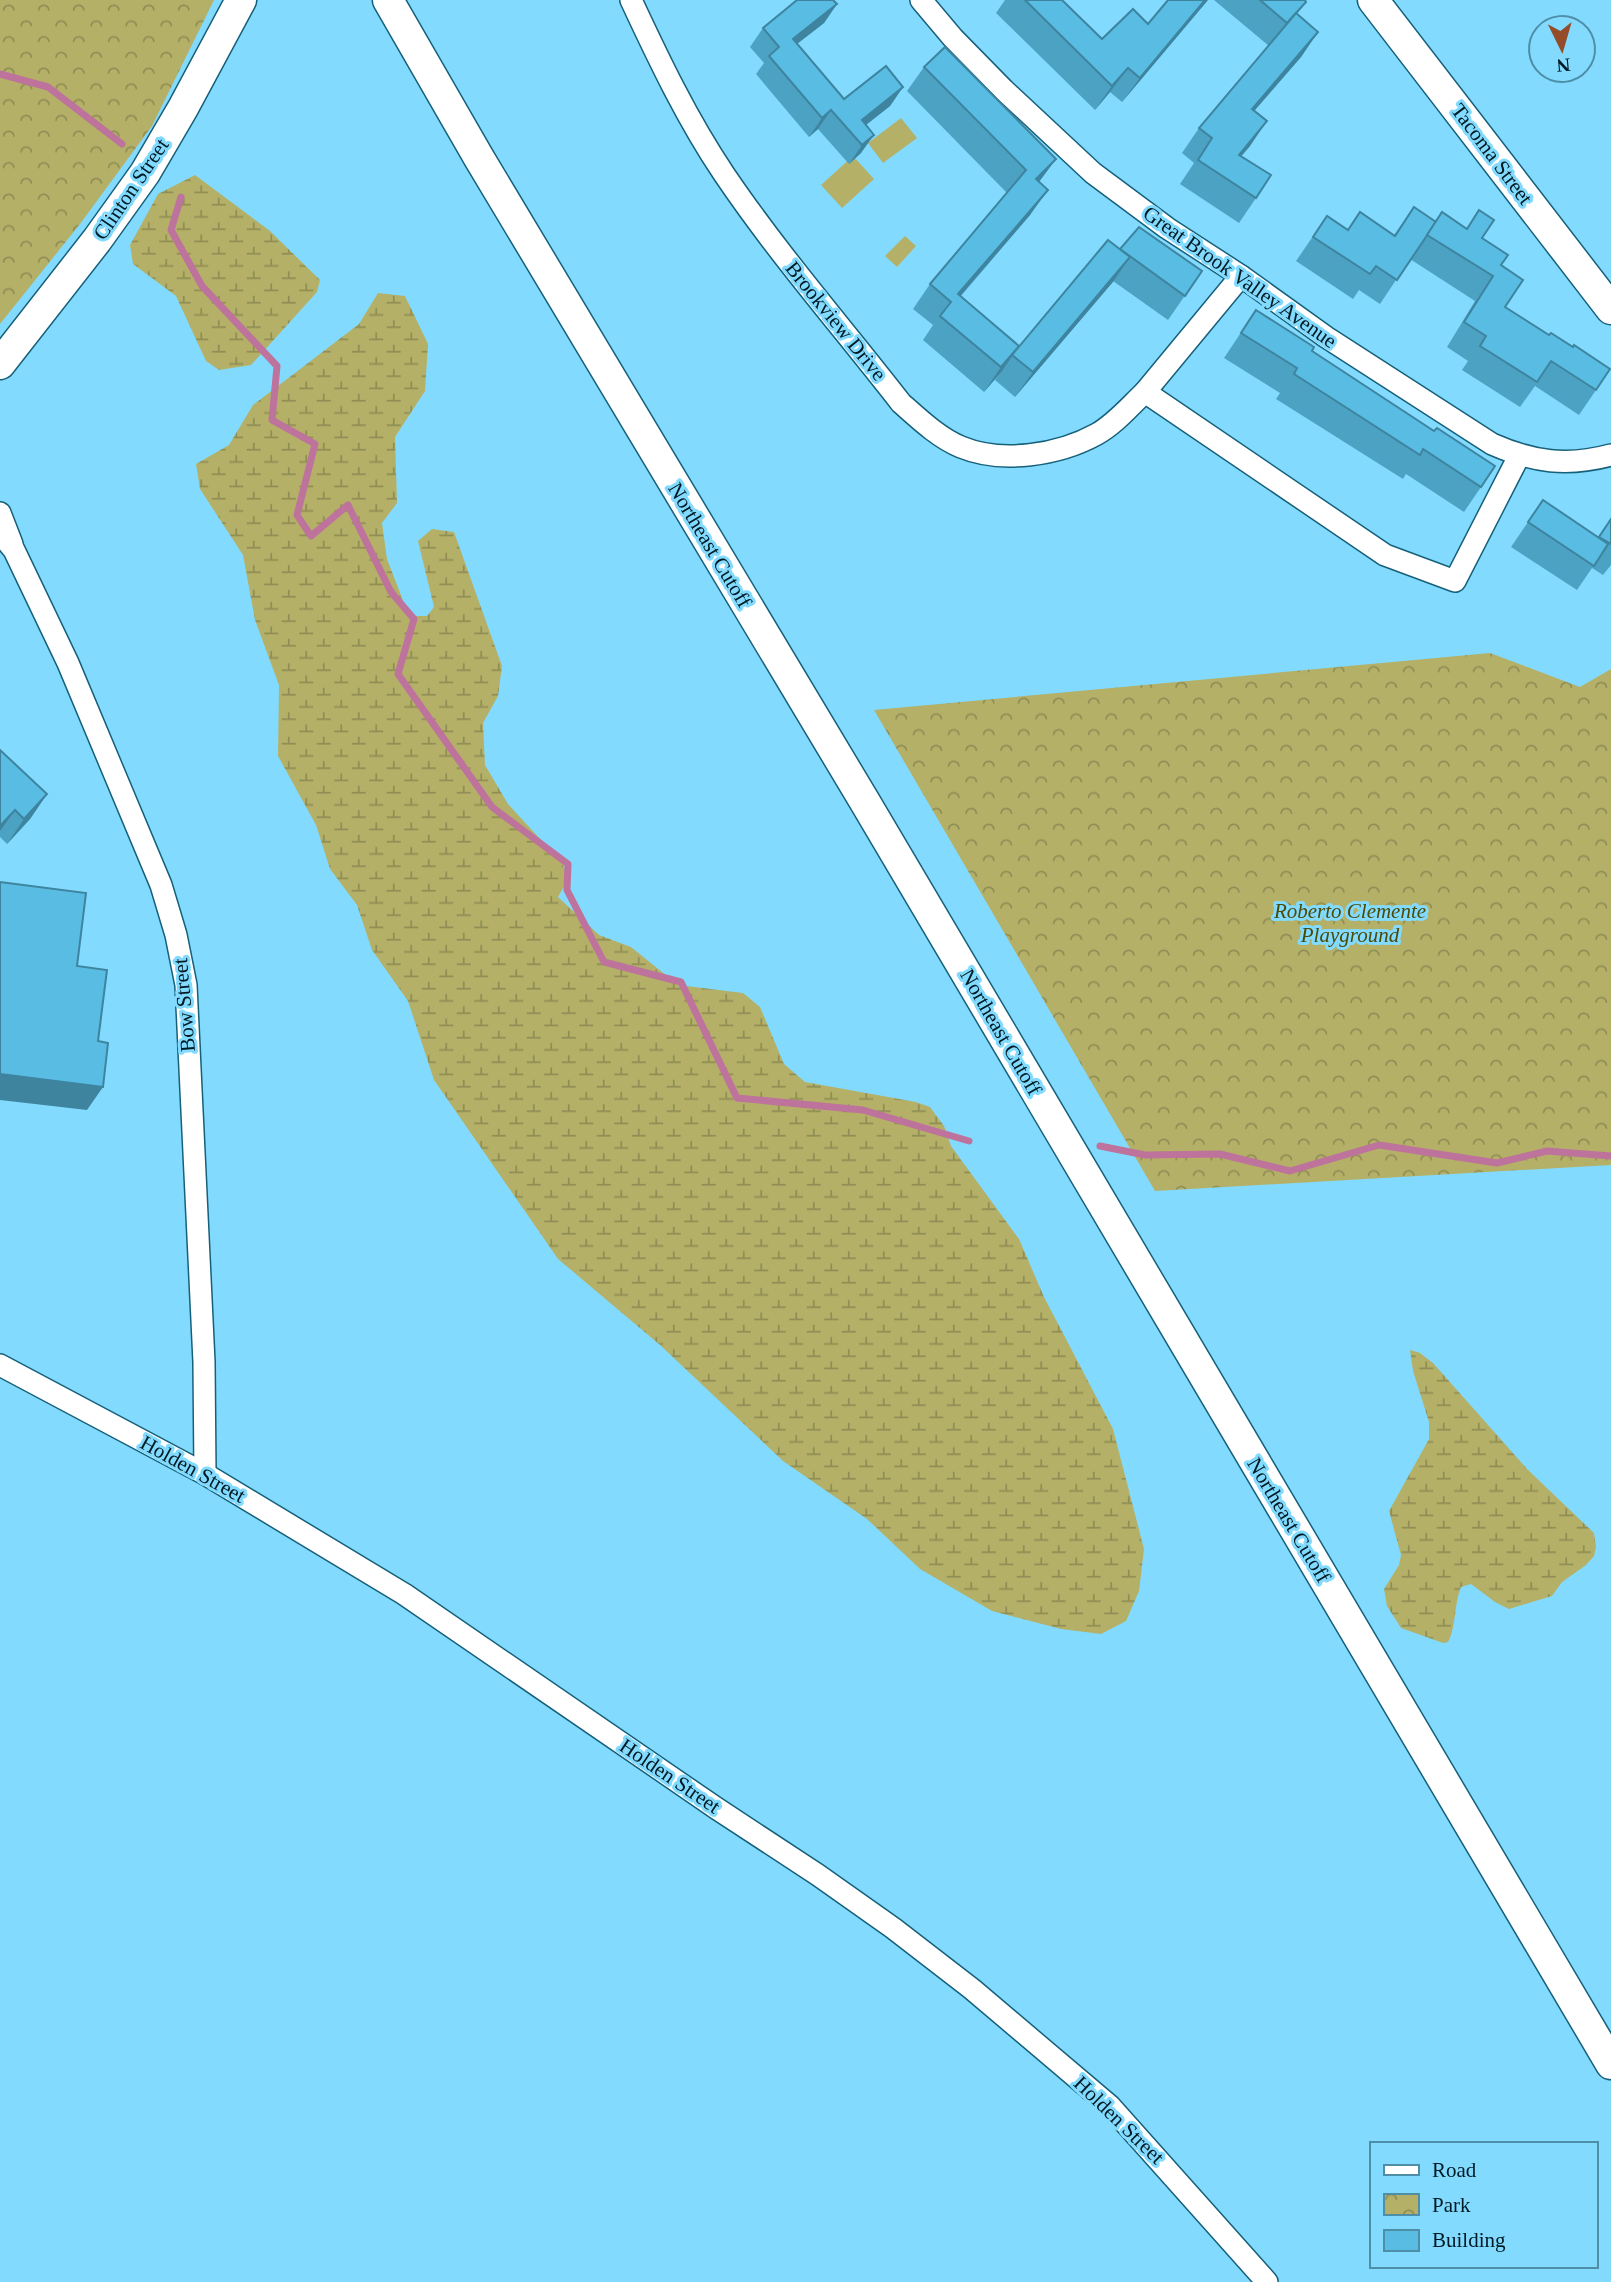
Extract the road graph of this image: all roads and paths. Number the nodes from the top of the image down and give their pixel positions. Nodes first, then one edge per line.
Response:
1 (241, 0) edge
2 (388, 0) edge
3 (631, 0) edge
4 (1373, 0) edge
5 (925, 1) edge
6 (1241, 276) junction
7 (1611, 310) edge
8 (0, 365) edge
9 (1144, 392) junction
10 (1611, 455) edge
11 (1519, 456) junction
12 (0, 513) edge
13 (0, 533) edge
14 (22, 568) junction
15 (0, 1365) edge
16 (205, 1474) junction
17 (1611, 2064) edge
18 (1267, 2282) edge

1 - 8 main road, Clinton Street
2 - 17 main road, Northeast Cutoff
3 - 9 street, Brookview Drive
4 - 7 main road, Tacoma Street
5 - 6 street, Great Brook Valley Avenue
6 - 9 street, Brookview Drive
6 - 11 street, Great Brook Valley Avenue
9 - 11 street
10 - 11 street, Great Brook Valley Avenue
12 - 14 street, Bow Street
13 - 14 street, Bow Street
14 - 16 street, Bow Street
15 - 16 street, Holden Street
16 - 18 street, Holden Street

